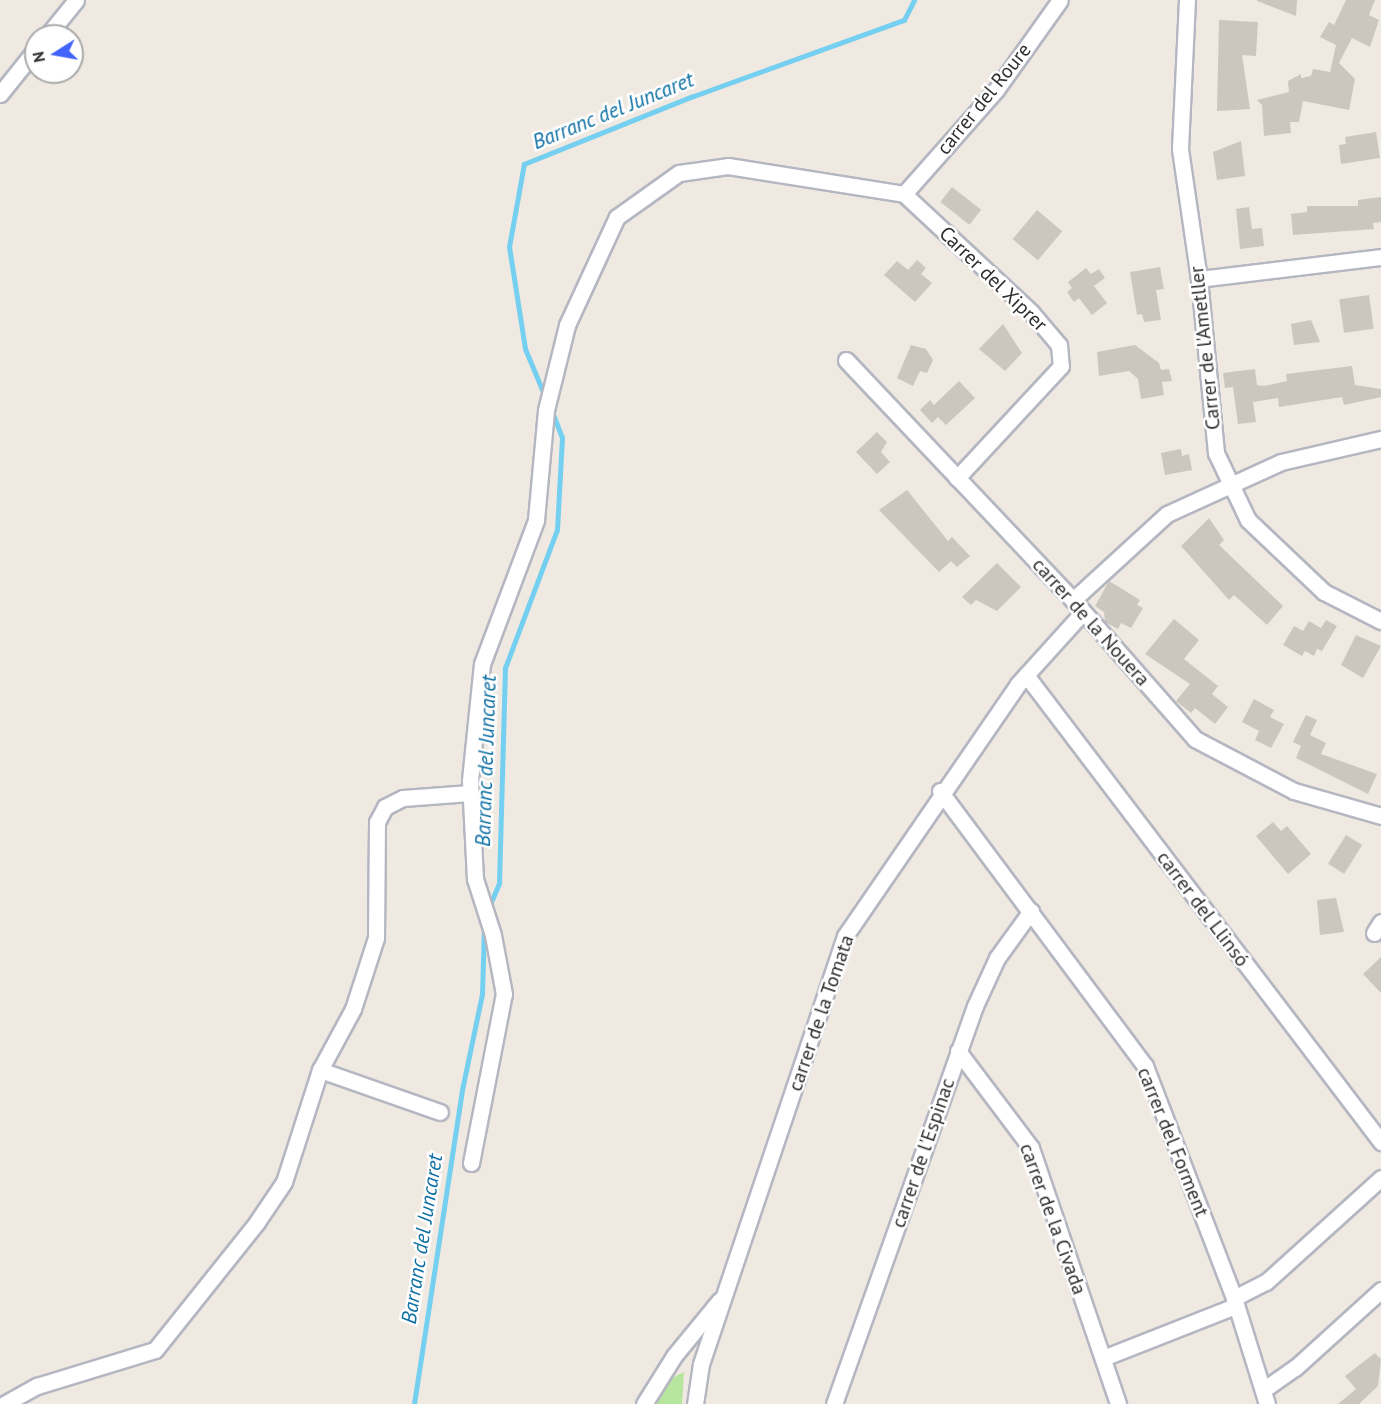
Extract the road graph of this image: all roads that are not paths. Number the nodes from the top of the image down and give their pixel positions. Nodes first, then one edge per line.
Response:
1 (76, 0) edge
2 (1060, 0) edge
3 (1187, 0) edge
4 (57, 24) edge
5 (24, 65) edge
6 (0, 94) edge
7 (904, 194) junction
8 (1381, 257) edge
9 (1199, 279) junction
10 (846, 360) dead end
11 (1381, 439) edge
12 (957, 478) junction
13 (1231, 484) junction
14 (1073, 600) junction
15 (1083, 612) junction
16 (1381, 621) edge
17 (1026, 675) junction
18 (940, 791) junction
19 (470, 793) junction
20 (1381, 816) edge
21 (1031, 911) junction
22 (958, 1051) junction
23 (320, 1070) junction
24 (440, 1112) dead end
25 (1381, 1142) edge
26 (471, 1163) dead end
27 (1381, 1178) edge
28 (1381, 1290) edge
29 (727, 1291) junction
30 (1234, 1302) junction
31 (674, 1356) junction
32 (1103, 1358) junction
33 (701, 1364) junction
34 (1265, 1397) edge
35 (4, 1404) edge
36 (644, 1404) edge
37 (695, 1404) edge
38 (834, 1404) edge
39 (1118, 1404) edge

1 - 4 street
2 - 7 street, carrer del Roure
3 - 9 street, Carrer de l'Ametller
5 - 6 street
7 - 12 street, Carrer del Xiprer
7 - 19 street
8 - 9 street
9 - 13 street, Carrer de l'Ametller
10 - 12 street, carrer de la Nouera
11 - 13 street
12 - 14 street, carrer de la Nouera
13 - 14 street
13 - 16 street, Carrer de l'Ametller
14 - 15 street, carrer de la Nouera
15 - 17 street, carrer de la Tomata
15 - 20 street, carrer de la Nouera
17 - 18 street, carrer de la Tomata
17 - 25 street, carrer del Llinsó
18 - 21 street, carrer del Forment
18 - 29 street, carrer de la Tomata
19 - 23 street
19 - 26 street
21 - 22 street, carrer de l'Espinac
21 - 30 street, carrer del Forment
22 - 32 street, carrer de la Civada
22 - 38 street, carrer de l'Espinac
23 - 24 street
23 - 35 street
27 - 30 street
28 - 34 street
29 - 31 street
29 - 33 street, carrer de la Tomata
30 - 32 street
30 - 34 street, carrer del Forment
31 - 33 street
31 - 36 street
32 - 39 street, carrer de la Civada
33 - 37 street, carrer de la Tomata

